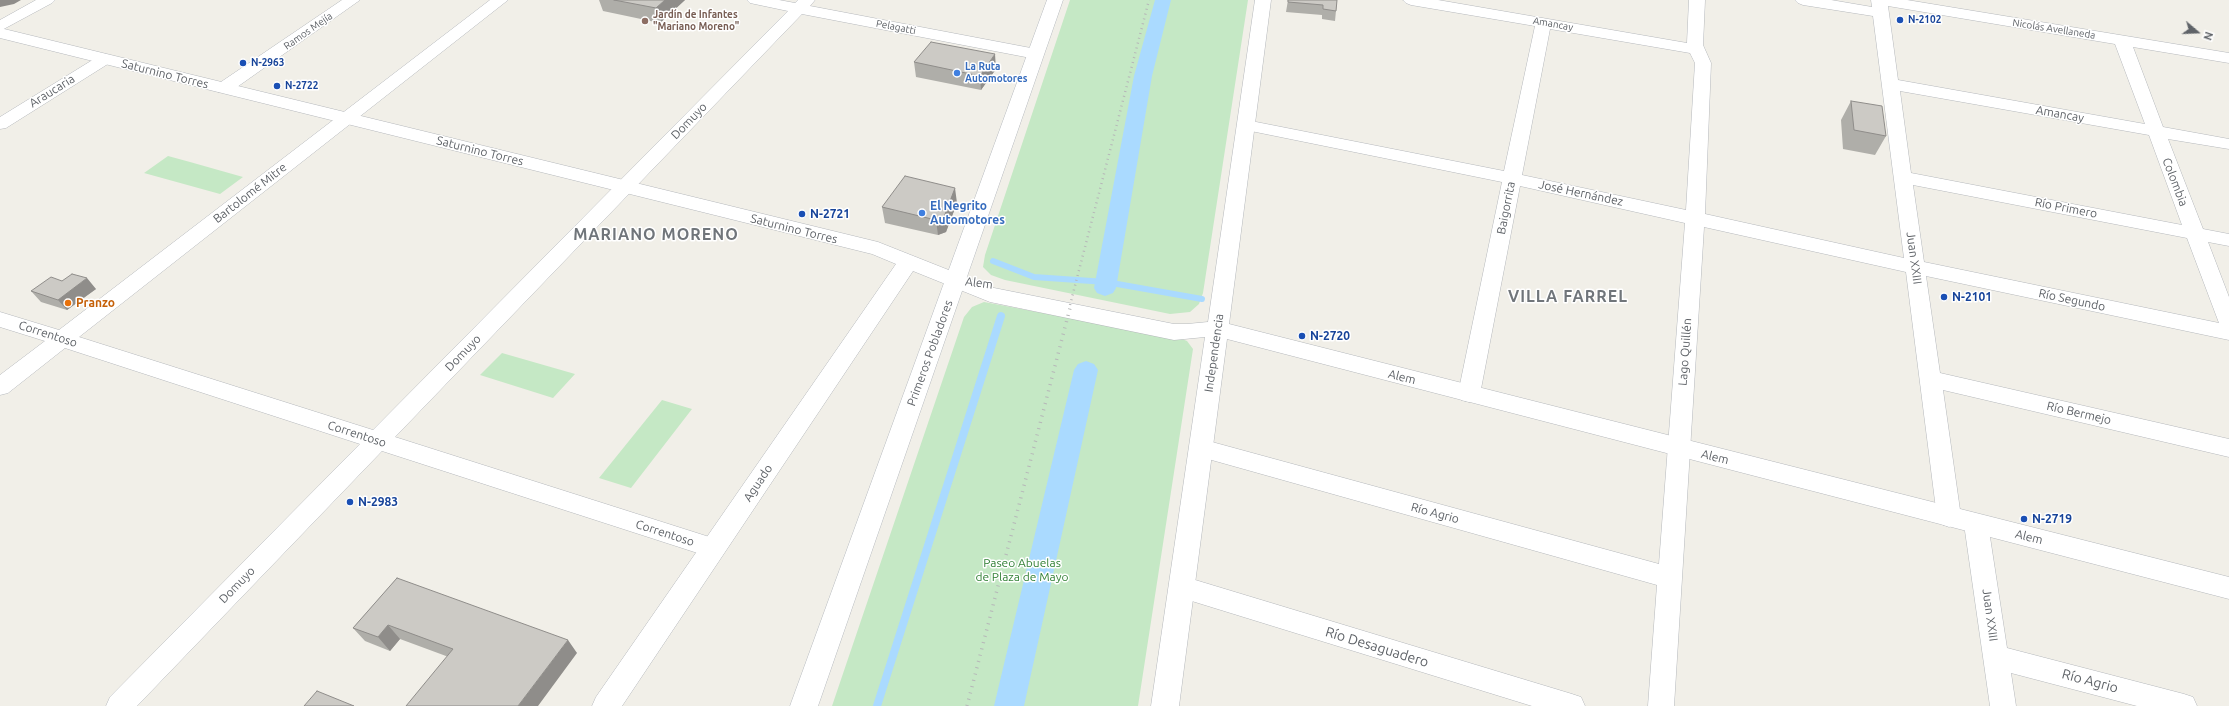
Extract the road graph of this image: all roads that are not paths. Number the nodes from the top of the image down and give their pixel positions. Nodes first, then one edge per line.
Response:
1 (46, 0) edge
2 (352, 0) edge
3 (500, 0) edge
4 (756, 0) edge
5 (1055, 0) edge
6 (1263, 0) edge
7 (1411, 0) edge
8 (1697, 0) edge
9 (1803, 0) edge
10 (803, 4) edge
11 (1880, 4) edge
12 (1543, 23) junction
13 (0, 26) edge
14 (0, 33) edge
15 (2122, 40) junction
16 (1695, 48) junction
17 (1036, 54) junction
18 (2229, 58) edge
19 (105, 59) junction
20 (1890, 84) junction
21 (224, 88) junction
22 (346, 119) junction
23 (0, 124) edge
24 (1246, 125) junction
25 (2156, 131) junction
26 (2229, 144) edge
27 (1903, 177) junction
28 (1511, 178) junction
29 (624, 187) junction
30 (1695, 218) junction
31 (2195, 233) junction
32 (2229, 240) edge
33 (909, 261) junction
34 (1915, 267) junction
35 (956, 280) junction
36 (0, 319) edge
37 (2229, 324) edge
38 (1209, 329) junction
39 (2229, 333) edge
40 (62, 339) junction
41 (1930, 379) junction
42 (0, 387) edge
43 (1469, 394) junction
44 (378, 440) junction
45 (1201, 448) junction
46 (1679, 448) junction
47 (2229, 448) edge
48 (1949, 517) junction
49 (1976, 524) junction
50 (713, 548) junction
51 (1670, 578) junction
52 (1182, 587) junction
53 (2229, 588) edge
54 (1996, 656) junction
55 (120, 706) edge
56 (606, 706) edge
57 (804, 706) edge
58 (1165, 706) edge
59 (1572, 706) edge
60 (1661, 706) edge
61 (2003, 706) edge
62 (2184, 706) edge

1 - 13 street
2 - 21 street, Ramos Mejía
3 - 22 street, Bartolomé Mitre
4 - 10 street, Pelagatti
5 - 17 street, Primeros Pobladores
6 - 24 street, Independencia
7 - 12 street, Amancay
8 - 16 street, Lago Quillén
9 - 11 street, Nicolás Avellaneda
10 - 17 street, Pelagatti
10 - 29 street, Domuyo
11 - 15 street, Nicolás Avellaneda
11 - 20 street, Juan XXIII
12 - 16 street, Amancay
12 - 28 street, Baigorrita
14 - 19 street, Saturnino Torres
15 - 18 street, Nicolás Avellaneda
15 - 25 street, Colombia
16 - 30 street, Lago Quillén
17 - 35 street, Primeros Pobladores
19 - 21 street, Saturnino Torres
19 - 23 street, Araucaria
20 - 25 street, Amancay
20 - 27 street, Juan XXIII
21 - 22 street, Saturnino Torres
22 - 29 street, Saturnino Torres
22 - 40 street, Bartolomé Mitre
24 - 28 street, José Hernández
24 - 38 street, Independencia
25 - 26 street, Amancay
25 - 31 street, Colombia
27 - 31 street, Río Primero
27 - 34 street, Juan XXIII
28 - 30 street, José Hernández
28 - 43 street, Baigorrita
29 - 33 street, Saturnino Torres
29 - 44 street, Domuyo
30 - 34 street, José Hernández
30 - 46 street, Lago Quillén
31 - 32 street, Río Primero
31 - 37 street, Colombia
33 - 35 street, Saturnino Torres
33 - 50 street, Aguado
34 - 39 street, Río Segundo
34 - 41 street, Juan XXIII
35 - 38 street, Alem
35 - 57 street, Primeros Pobladores
36 - 40 street, Correntoso
38 - 43 street, Alem
38 - 45 street, Independencia
40 - 42 street, Bartolomé Mitre
40 - 44 street, Correntoso
41 - 47 street, Río Bermejo
41 - 48 street, Juan XXIII
43 - 46 street, Alem
44 - 50 street, Correntoso
44 - 55 street, Domuyo
45 - 51 street, Río Agrio
45 - 52 street, Independencia
46 - 48 street, Alem
46 - 51 street, Lago Quillén
48 - 49 street, Alem
49 - 53 street, Alem
49 - 54 street, Juan XXIII
50 - 56 street, Aguado
51 - 60 street, Lago Quillén
52 - 58 street, Independencia
52 - 59 street, Río Desaguadero
54 - 61 street, Juan XXIII
54 - 62 street, Río Agrio

